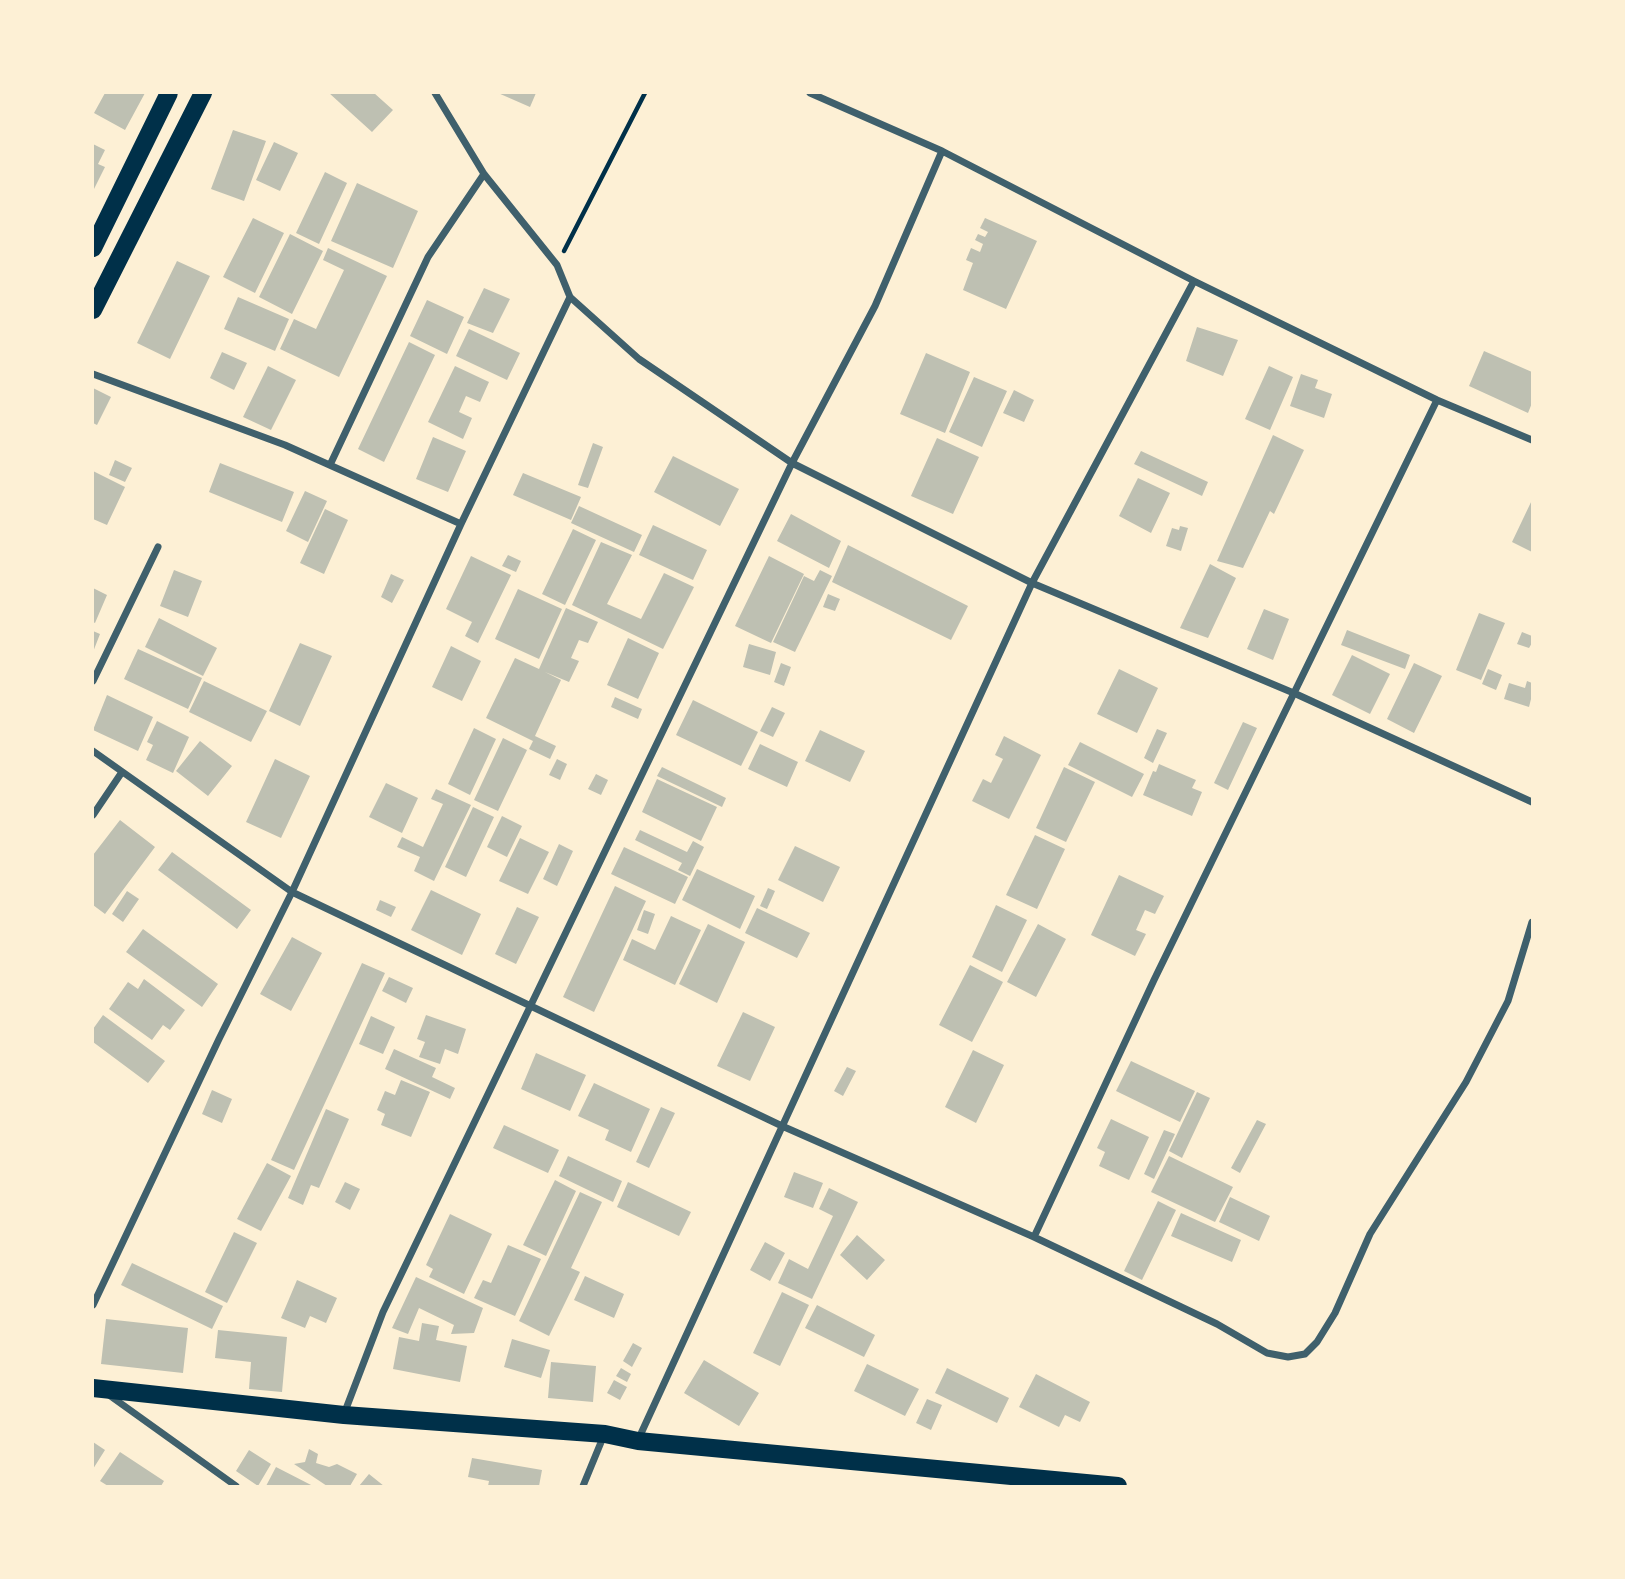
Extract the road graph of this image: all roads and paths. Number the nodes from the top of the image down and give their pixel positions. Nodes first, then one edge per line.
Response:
1 (169, 93) edge
2 (203, 93) edge
3 (435, 93) edge
4 (645, 93) edge
5 (810, 93) edge
6 (942, 151) junction
7 (484, 174) junction
8 (93, 248) edge
9 (557, 265) junction
10 (1194, 281) junction
11 (570, 297) junction
12 (93, 310) edge
13 (93, 374) edge
14 (1437, 400) junction
15 (1532, 440) edge
16 (792, 463) junction
17 (330, 465) junction
18 (461, 524) junction
19 (158, 547) dead end
20 (1032, 583) junction
21 (93, 681) edge
22 (1296, 694) junction
23 (93, 751) edge
24 (122, 772) junction
25 (1532, 802) edge
26 (93, 815) edge
27 (292, 892) junction
28 (1532, 922) edge
29 (532, 1006) junction
30 (782, 1126) junction
31 (1034, 1237) junction
32 (93, 1305) edge
33 (95, 1388) edge
34 (344, 1415) junction
35 (605, 1434) junction
36 (638, 1441) junction
37 (236, 1486) edge
38 (583, 1486) edge
39 (1118, 1486) edge

1 - 8 main road
2 - 12 main road
3 - 7 street
4 - 9 path
5 - 6 street
6 - 10 street
6 - 16 street
7 - 9 street
7 - 17 street
9 - 11 street
10 - 14 street
10 - 20 street
11 - 16 street
11 - 18 street
13 - 17 street
14 - 15 street
14 - 22 street
16 - 20 street
16 - 29 street
17 - 18 street
18 - 27 street
19 - 21 street
20 - 22 street
20 - 30 street
22 - 25 street
22 - 31 street
23 - 24 street
24 - 26 street
24 - 27 street
27 - 29 street
27 - 32 street
28 - 31 street
29 - 30 street
29 - 34 street
30 - 31 street
30 - 36 street
33 - 34 main road
33 - 37 street
34 - 35 main road
35 - 36 main road
35 - 38 street
36 - 39 main road

